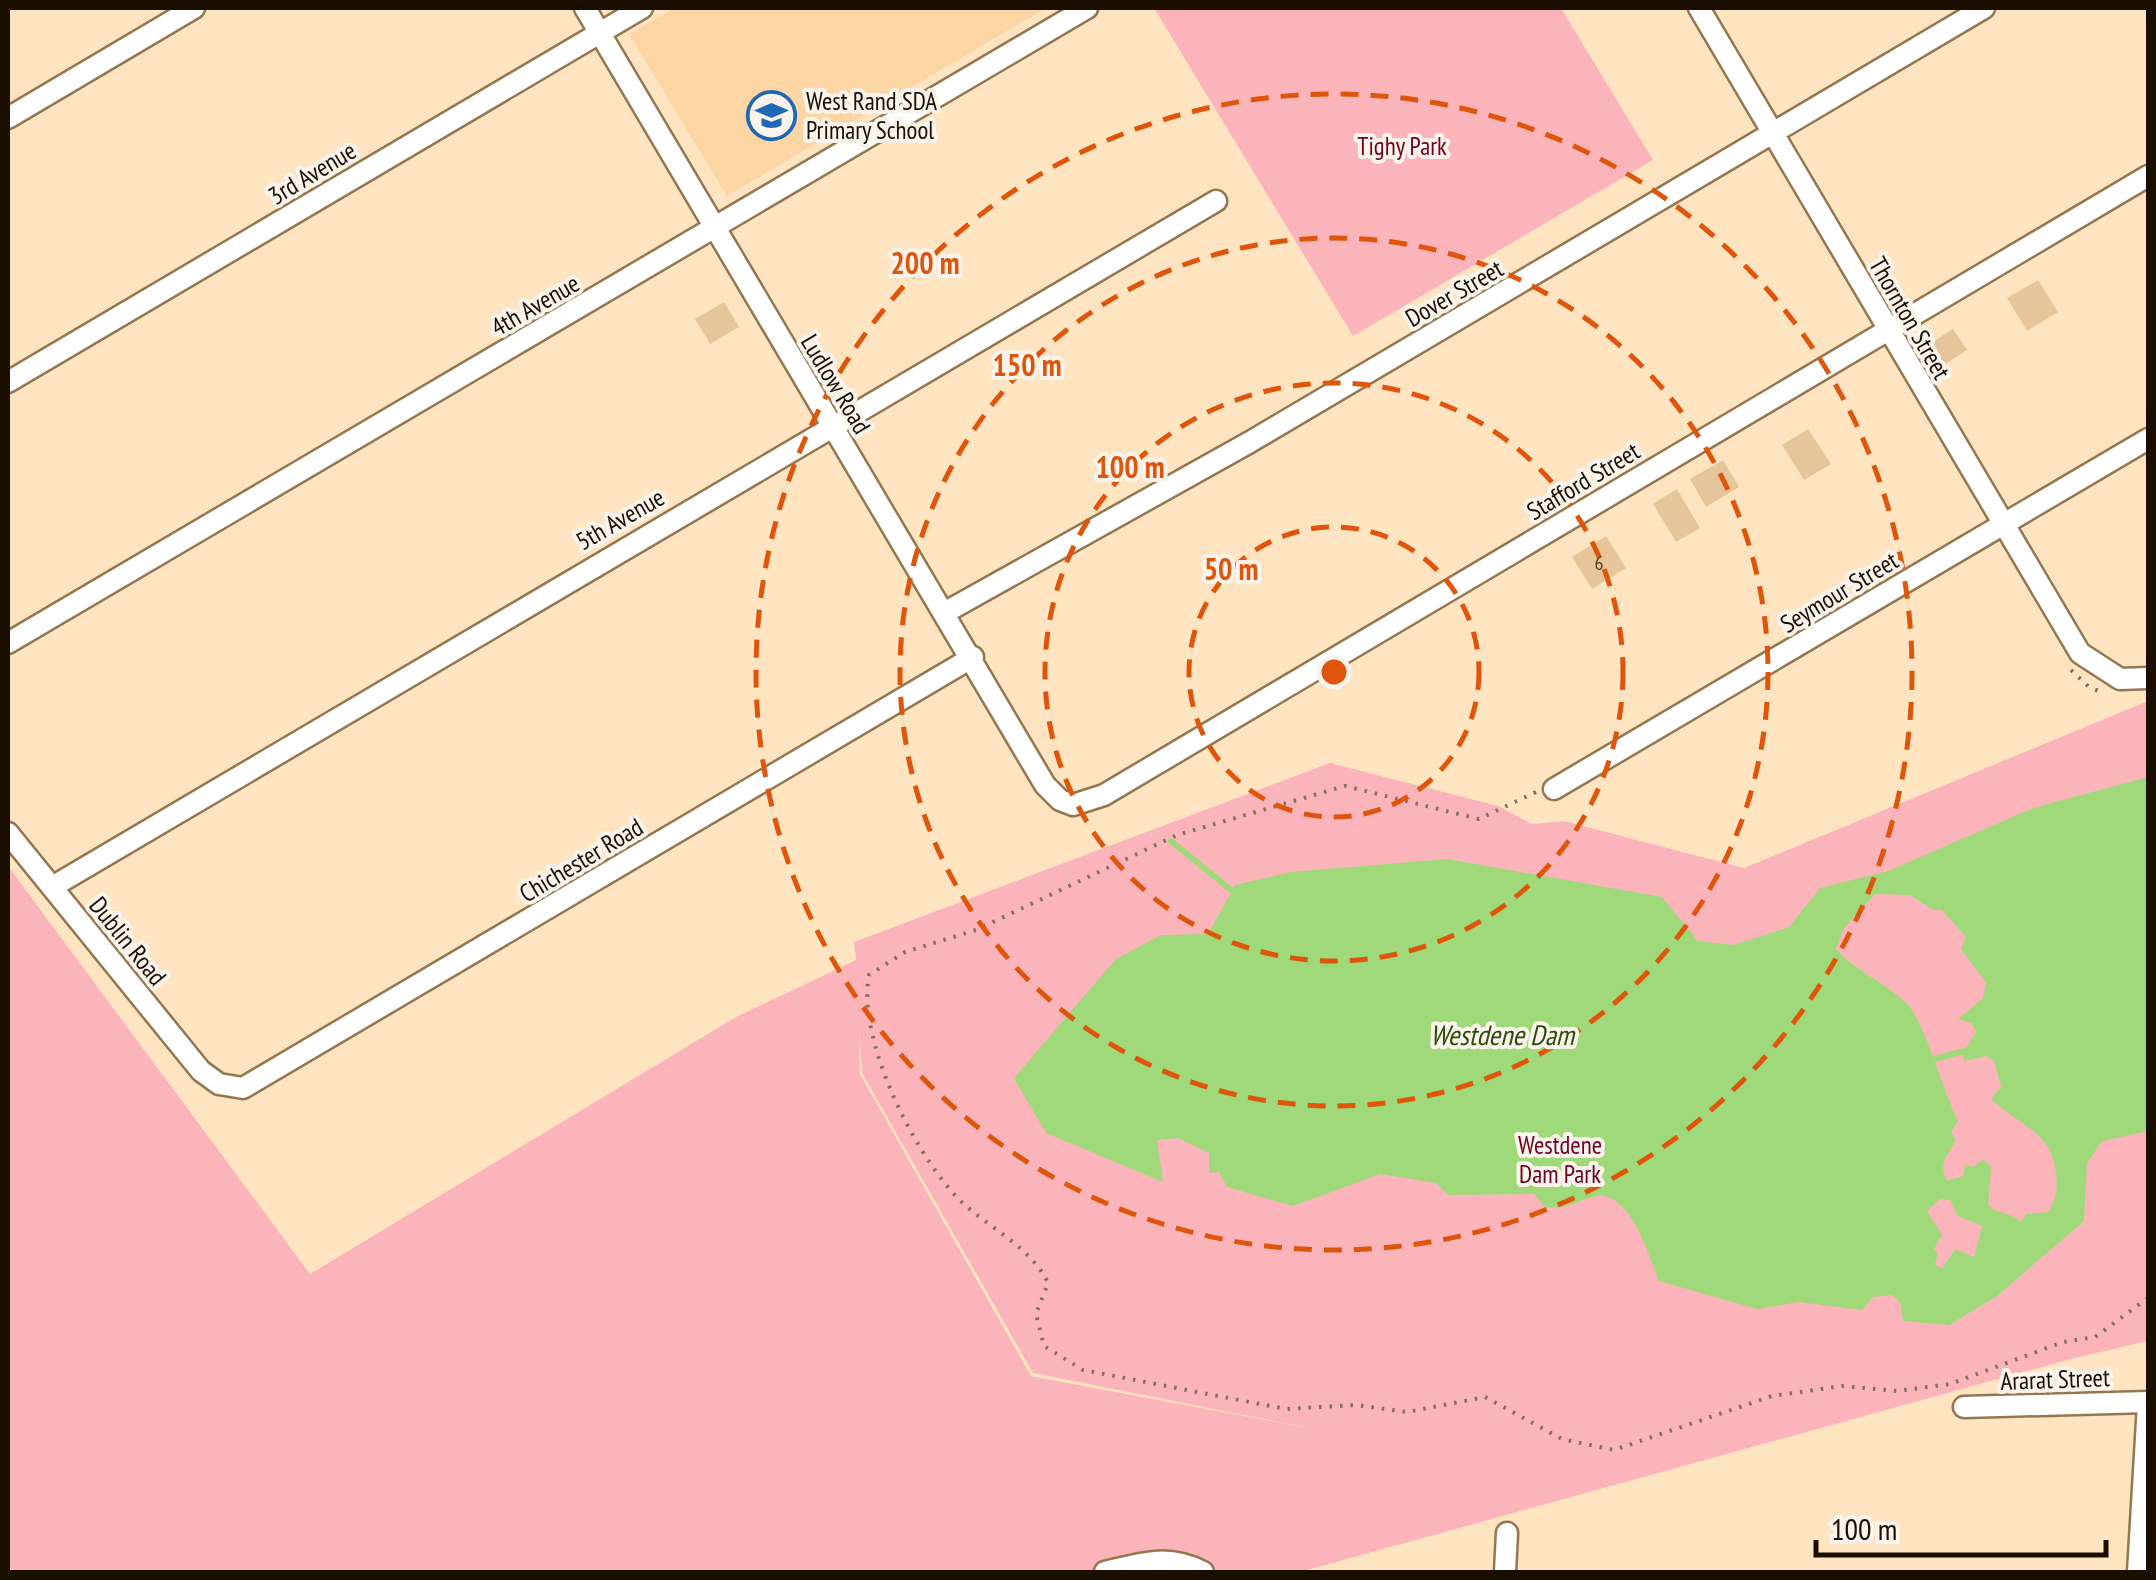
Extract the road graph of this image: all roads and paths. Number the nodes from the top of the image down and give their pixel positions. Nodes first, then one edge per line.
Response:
1 (194, 8) edge
2 (586, 8) edge
3 (642, 8) edge
4 (1087, 8) edge
5 (1699, 8) edge
6 (1984, 8) edge
7 (600, 32) junction
8 (8, 118) edge
9 (1774, 133) junction
10 (2148, 176) edge
11 (1216, 200) dead end
12 (716, 229) junction
13 (1888, 330) junction
14 (8, 382) edge
15 (831, 424) junction
16 (2148, 439) edge
17 (2003, 525) junction
18 (944, 613) junction
19 (8, 643) edge
20 (973, 657) junction
21 (2148, 678) edge
22 (1045, 785) joint
23 (1554, 789) joint
24 (8, 832) edge
25 (52, 887) junction
26 (211, 1080) joint
27 (2148, 1298) edge
28 (2148, 1403) edge
29 (1964, 1407) dead end
30 (1507, 1532) dead end
31 (1105, 1572) edge
32 (1203, 1572) edge
33 (1505, 1572) edge
34 (2138, 1572) edge

1 - 8 street
2 - 7 street, Ludlow Road
3 - 7 street, 3rd Avenue
4 - 12 street, 4th Avenue
5 - 9 street, Thornton Street
6 - 9 street, Dover Street
7 - 12 street, Ludlow Road
7 - 14 street, 3rd Avenue
9 - 13 street, Thornton Street
9 - 18 street, Dover Street
10 - 13 street, Stafford Street
11 - 15 street, 5th Avenue
12 - 15 street, Ludlow Road
12 - 19 street, 4th Avenue
13 - 17 street, Thornton Street
13 - 22 street, Stafford Street
15 - 18 street, Ludlow Road
15 - 25 street, 5th Avenue
16 - 17 street, Seymour Street
17 - 21 street, Thornton Street
17 - 23 street, Seymour Street
18 - 20 street, Ludlow Road
20 - 22 street, Ludlow Road
20 - 26 street, Chichester Road
23 - 27 path
24 - 25 street, Dublin Road
25 - 26 street, Dublin Road
28 - 29 street, Ararat Street
28 - 34 street
30 - 33 street
31 - 32 street

